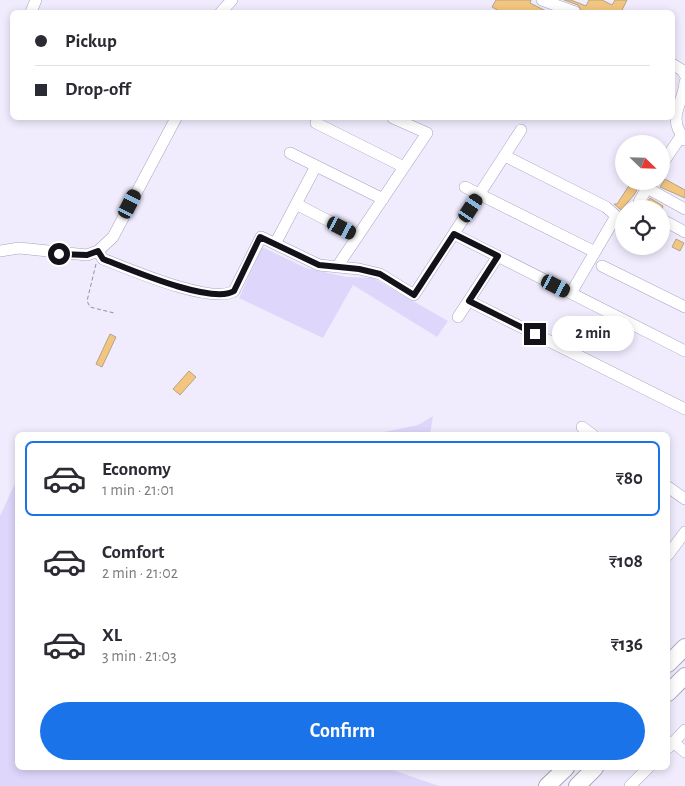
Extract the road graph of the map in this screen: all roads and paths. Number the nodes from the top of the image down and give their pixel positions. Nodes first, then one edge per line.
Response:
1 (232, 0) edge
2 (548, 1) edge
3 (223, 10) edge
4 (570, 10) edge
5 (685, 82) edge
6 (175, 120) edge
7 (397, 120) edge
8 (316, 123) dead end
9 (521, 130) dead end
10 (683, 138) edge
11 (290, 154) dead end
12 (670, 155) edge
13 (505, 156) junction
14 (316, 166) junction
15 (404, 167) junction
16 (465, 187) dead end
17 (656, 190) edge
18 (480, 194) junction
19 (382, 199) junction
20 (296, 204) junction
21 (685, 209) edge
22 (670, 224) edge
23 (685, 232) edge
24 (454, 234) junction
25 (358, 236) junction
26 (276, 244) junction
27 (0, 251) edge
28 (98, 251) junction
29 (595, 252) junction
30 (498, 256) junction
31 (602, 266) dead end
32 (337, 267) junction
33 (571, 293) junction
34 (469, 301) junction
35 (685, 306) edge
36 (114, 313) dead end
37 (458, 317) dead end
38 (685, 351) edge
39 (685, 408) edge
40 (582, 427) dead end
41 (590, 432) edge
42 (670, 488) edge
43 (685, 499) edge
44 (685, 532) edge
45 (670, 552) edge
46 (685, 647) edge
47 (670, 662) edge
48 (685, 676) edge
49 (670, 691) edge
50 (685, 730) edge
51 (670, 745) edge
52 (685, 752) edge
53 (564, 770) edge
54 (593, 770) edge
55 (646, 770) edge
56 (547, 786) edge
57 (577, 786) edge
58 (630, 786) edge

1 - 3 street
2 - 4 street
5 - 10 street
6 - 28 street
7 - 15 street
8 - 15 street
9 - 13 street
10 - 12 street
11 - 14 street
13 - 18 street
13 - 29 street
14 - 19 street
14 - 20 street
15 - 19 street
16 - 18 street
17 - 21 street
18 - 24 street
18 - 29 street
19 - 25 street
20 - 25 street
20 - 26 street
22 - 23 street
24 - 30 street
24 - 32 street
25 - 32 street
26 - 28 street
26 - 32 street
27 - 28 street
28 - 36 path
29 - 33 street
30 - 33 street
30 - 34 street
31 - 35 street
33 - 38 street
34 - 37 street
34 - 39 street
40 - 41 street
42 - 43 street
44 - 45 street
46 - 47 highway
48 - 49 highway
50 - 51 street
51 - 52 street
53 - 56 highway
54 - 57 highway
55 - 58 street

